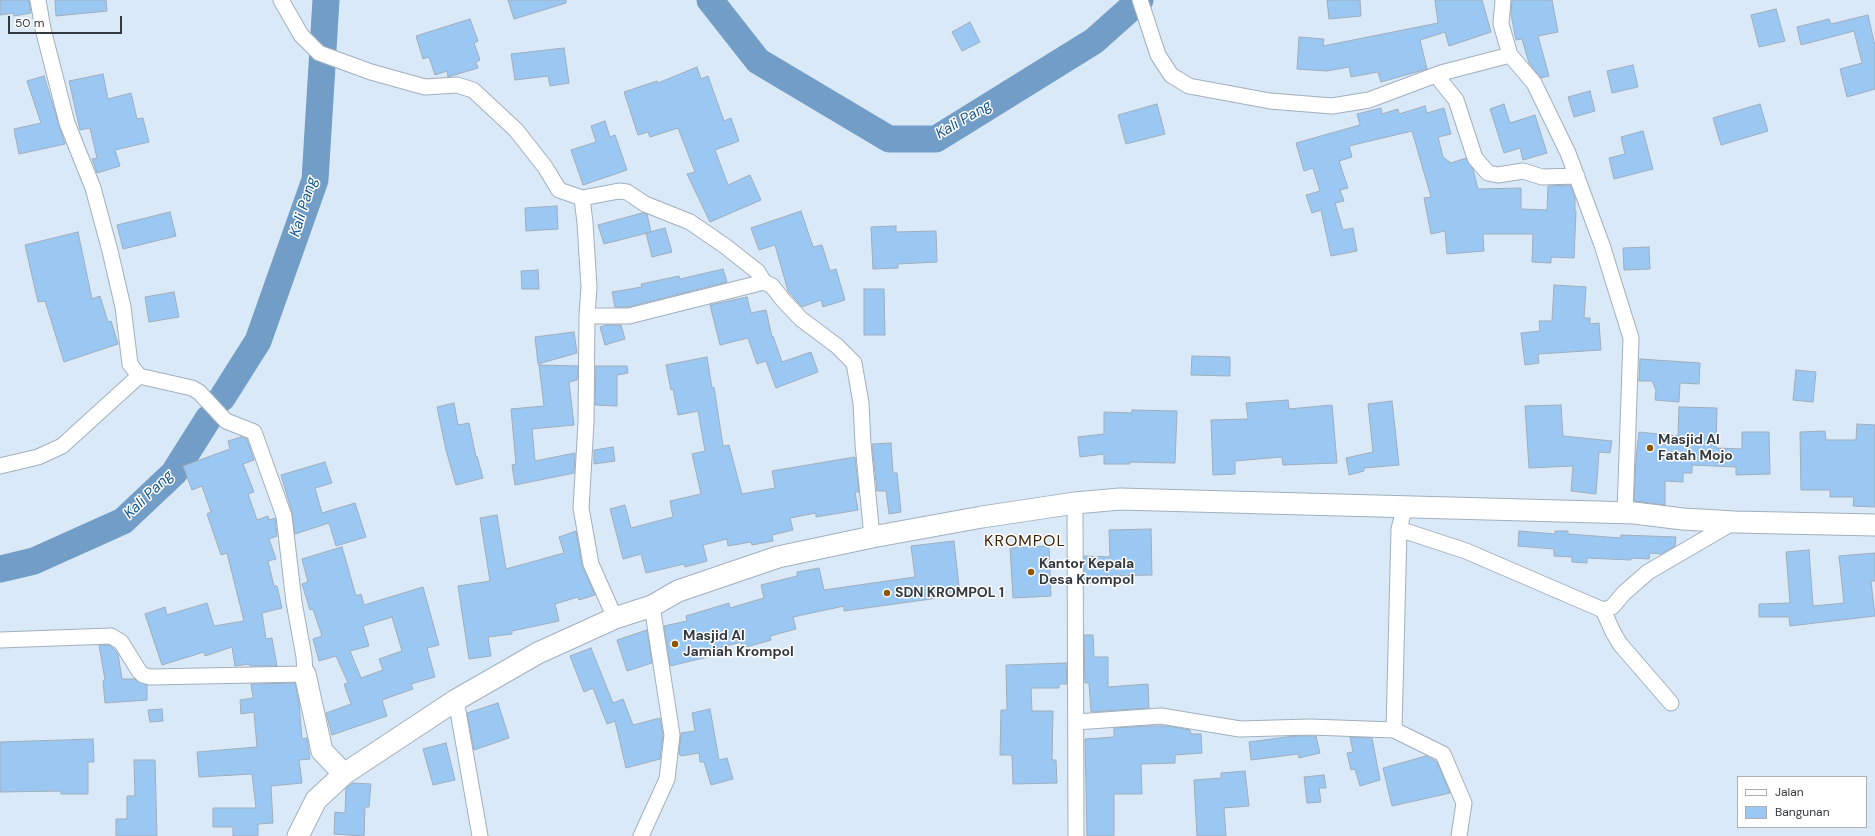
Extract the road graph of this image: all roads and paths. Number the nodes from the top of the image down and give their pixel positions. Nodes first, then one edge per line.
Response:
1 (38, 0) edge
2 (281, 0) edge
3 (1503, 0) edge
4 (1141, 4) edge
5 (1510, 55) junction
6 (1436, 75) junction
7 (1577, 176) junction
8 (582, 198) junction
9 (764, 282) junction
10 (587, 316) junction
11 (139, 376) junction
12 (0, 466) edge
13 (1075, 503) junction
14 (1405, 506) junction
15 (1625, 513) junction
16 (1735, 522) junction
17 (1875, 525) edge
18 (1399, 529) junction
19 (872, 537) junction
20 (652, 606) junction
21 (1603, 610) junction
22 (614, 618) junction
23 (0, 640) edge
24 (305, 674) junction
25 (456, 700) junction
26 (1671, 703) dead end
27 (1076, 722) junction
28 (1394, 730) junction
29 (344, 774) junction
30 (298, 836) edge
31 (480, 836) edge
32 (642, 836) edge
33 (1076, 836) edge
34 (1459, 836) edge

1 - 11 street
2 - 8 street
3 - 5 street
4 - 6 street
5 - 6 street
5 - 7 street
6 - 7 street
7 - 15 street
8 - 9 street
8 - 10 street
9 - 10 street
9 - 19 street
10 - 22 street
11 - 12 street
11 - 24 street
13 - 14 street
13 - 19 street
13 - 27 street
14 - 15 street
14 - 18 street
15 - 16 street
16 - 17 street
16 - 21 street
18 - 21 street
18 - 28 street
19 - 20 street
20 - 22 street
20 - 32 street
21 - 26 street
22 - 25 street
23 - 24 street
24 - 29 street
25 - 29 street
25 - 31 street
27 - 28 street
27 - 33 street
28 - 34 street
29 - 30 street

